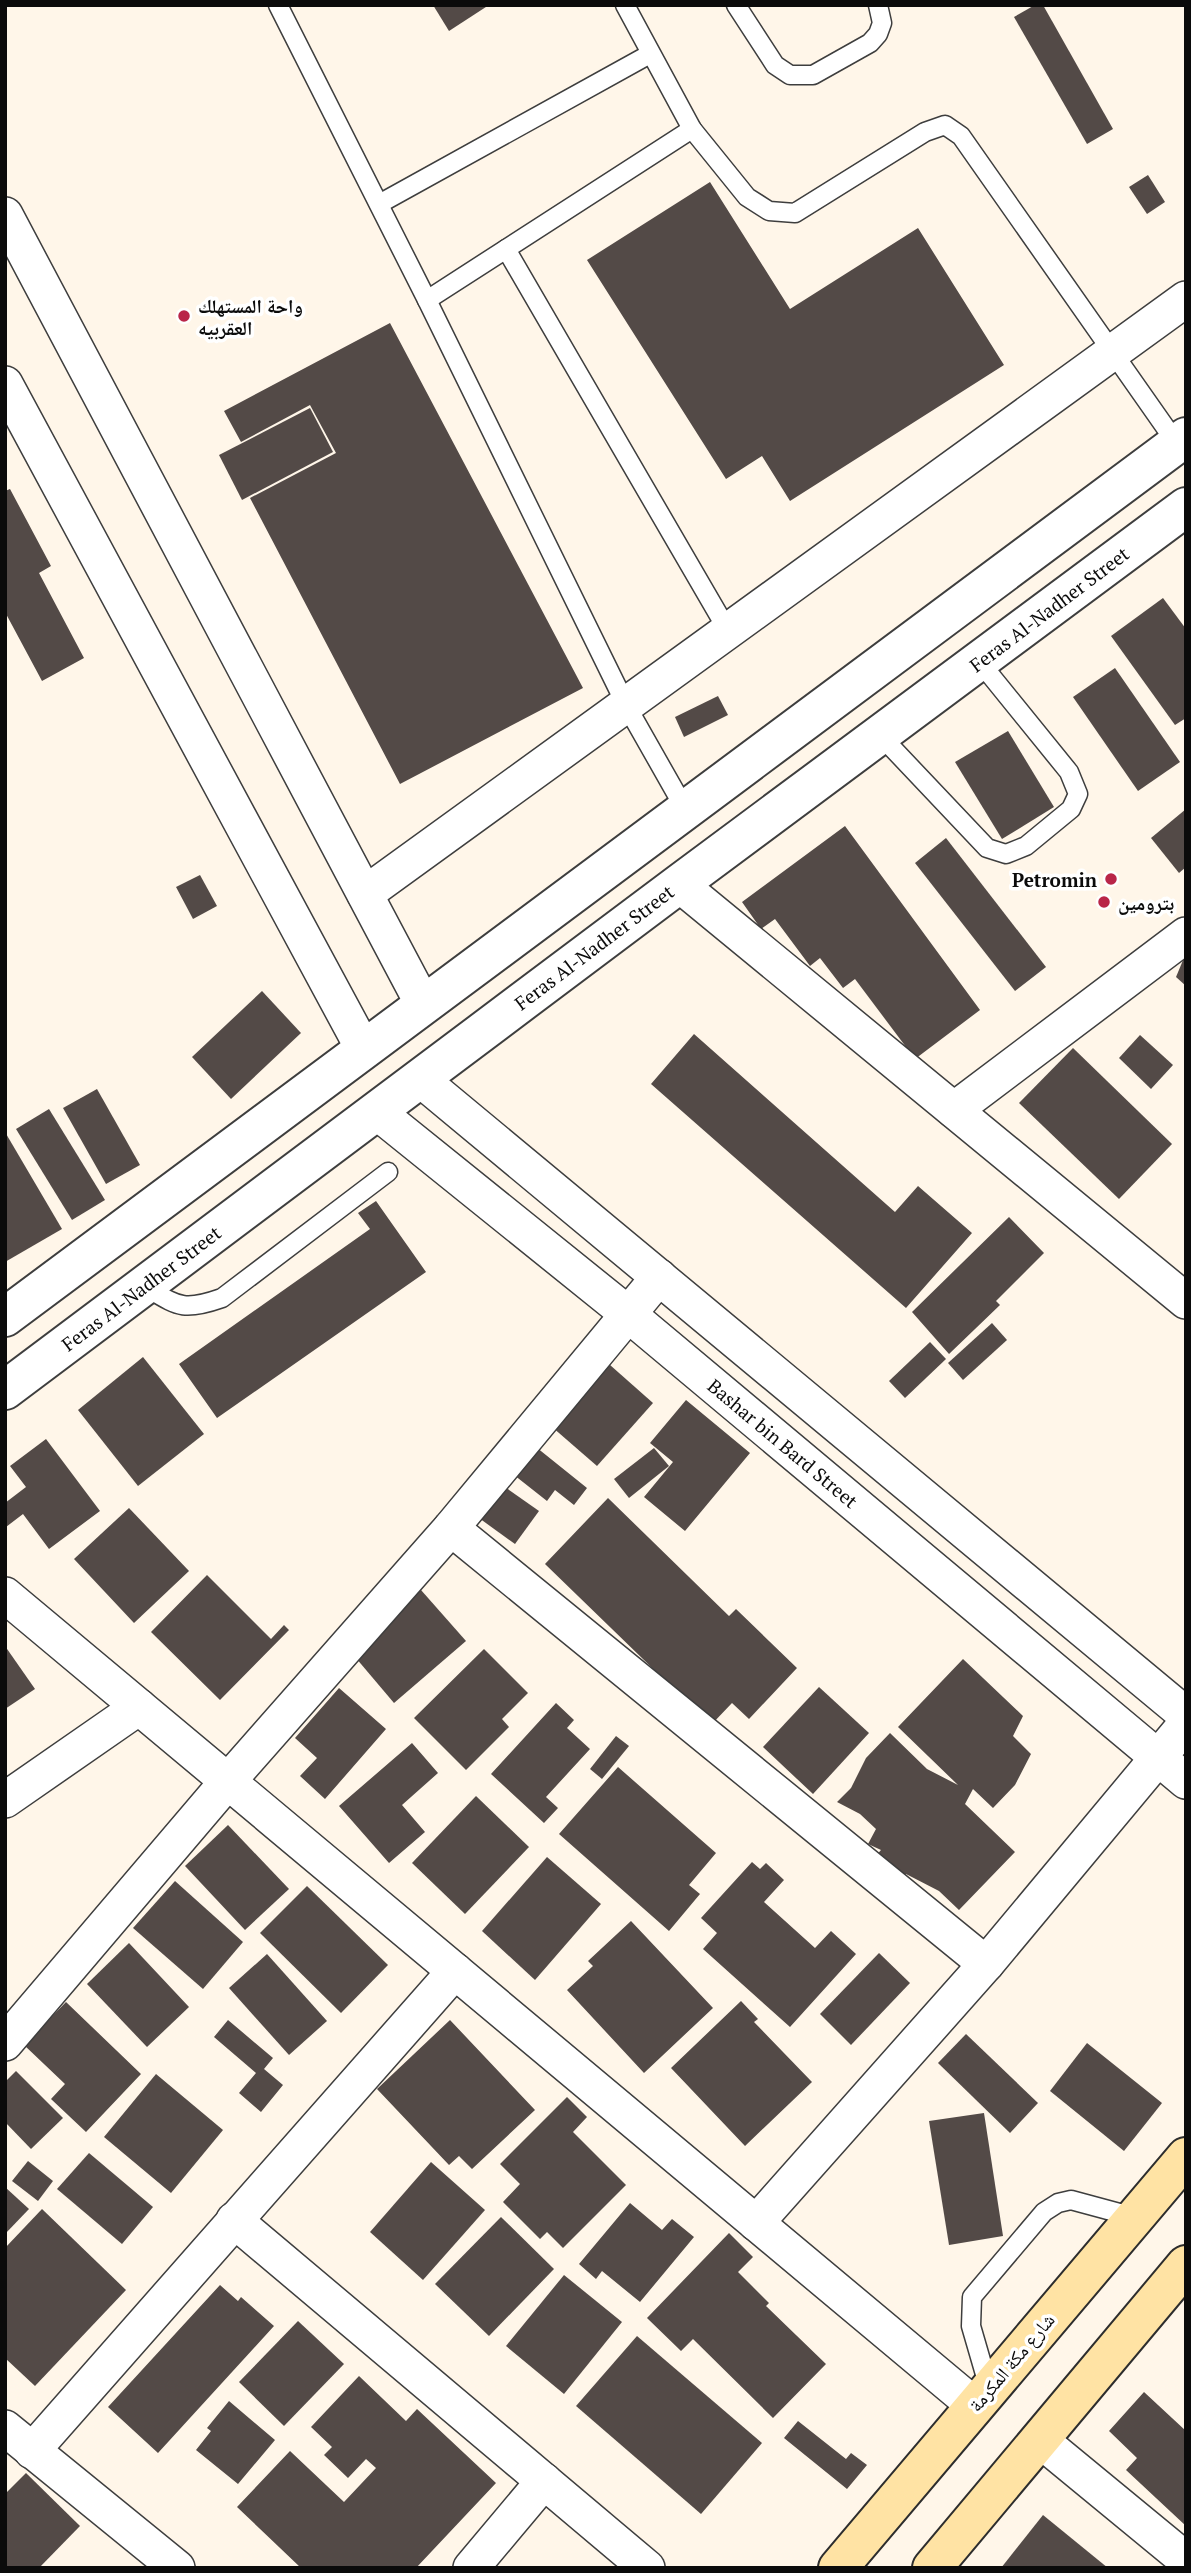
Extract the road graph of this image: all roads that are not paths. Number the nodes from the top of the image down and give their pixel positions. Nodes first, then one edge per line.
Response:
1 (278, 5) edge
2 (625, 5) edge
3 (736, 5) edge
4 (878, 5) edge
5 (650, 54) junction
6 (692, 129) junction
7 (379, 204) junction
8 (5, 215) edge
9 (506, 249) junction
10 (1186, 299) edge
11 (428, 300) junction
12 (1111, 353) junction
13 (5, 384) edge
14 (1181, 441) edge
15 (1186, 507) edge
16 (728, 631) junction
17 (979, 661) junction
18 (626, 705) junction
19 (880, 735) junction
20 (685, 809) junction
21 (679, 884) junction
22 (365, 894) junction
23 (1186, 935) edge
24 (423, 1004) junction
25 (363, 1048) junction
26 (419, 1078) junction
27 (954, 1110) junction
28 (376, 1111) junction
29 (388, 1172) dead end
30 (659, 1277) junction
31 (144, 1286) junction
32 (1186, 1301) edge
33 (628, 1314) junction
34 (5, 1317) edge
35 (5, 1390) edge
36 (451, 1528) junction
37 (5, 1595) edge
38 (139, 1707) junction
39 (1186, 1715) edge
40 (1186, 1724) edge
41 (1158, 1757) junction
42 (228, 1781) junction
43 (1186, 1781) edge
44 (5, 1800) edge
45 (986, 1964) junction
46 (455, 1971) junction
47 (5, 2043) edge
48 (1186, 2157) edge
49 (1134, 2217) junction
50 (234, 2220) junction
51 (756, 2223) junction
52 (1186, 2265) edge
53 (981, 2396) junction
54 (5, 2428) edge
55 (1039, 2439) junction
56 (32, 2451) junction
57 (544, 2481) junction
58 (1186, 2560) edge
59 (177, 2568) edge
60 (471, 2568) edge
61 (647, 2568) edge
62 (838, 2568) edge
63 (933, 2568) edge

1 - 7 lane
2 - 5 lane
3 - 4 lane
5 - 6 lane
5 - 7 lane
6 - 9 lane
6 - 12 lane
7 - 11 lane
8 - 22 street
9 - 11 lane
9 - 16 lane
10 - 12 street
11 - 18 lane
12 - 14 lane
12 - 16 street
13 - 25 street
14 - 20 street
15 - 17 street, Feras Al-Nadher Street
16 - 18 street
17 - 19 street, Feras Al-Nadher Street
17 - 19 lane
18 - 20 lane
18 - 22 street
19 - 21 street, Feras Al-Nadher Street
20 - 24 street
21 - 26 street, Feras Al-Nadher Street
21 - 27 street
22 - 24 street
23 - 27 street
24 - 25 street
25 - 34 street
26 - 28 street, Feras Al-Nadher Street
26 - 30 street
27 - 32 street
28 - 31 street, Feras Al-Nadher Street
28 - 33 street, Bashar bin Bard Street
29 - 31 lane
30 - 33 street
30 - 39 street
31 - 35 street, Feras Al-Nadher Street
33 - 36 street
33 - 41 street, Bashar bin Bard Street
36 - 42 street
36 - 45 street
37 - 38 street
38 - 42 street
38 - 44 street
40 - 41 street
41 - 43 street, Bashar bin Bard Street
41 - 45 street
42 - 46 street
42 - 47 street
45 - 51 street
46 - 50 street
46 - 51 street
48 - 49 main road, شارع مكة المكرمة
49 - 53 main road, شارع مكة المكرمة
49 - 53 lane
50 - 56 street
50 - 57 street
51 - 53 street
52 - 55 main road
53 - 62 main road, شارع مكة المكرمة
54 - 56 street
55 - 58 street
55 - 63 main road
56 - 59 street
57 - 60 street
57 - 61 street

